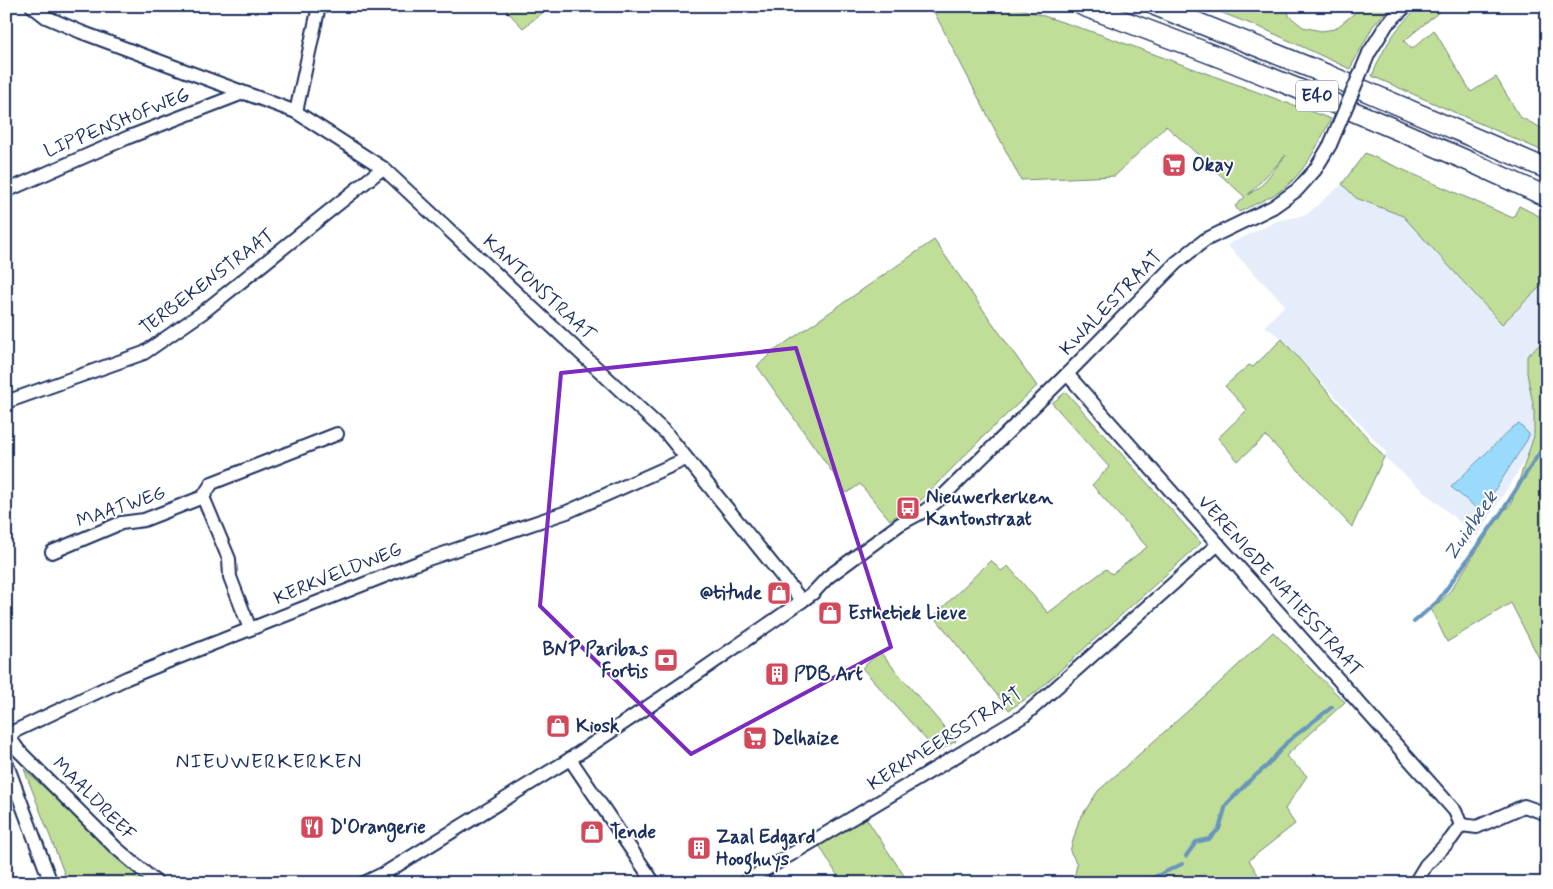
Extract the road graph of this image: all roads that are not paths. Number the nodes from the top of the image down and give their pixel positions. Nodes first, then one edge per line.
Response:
1 (32, 6) edge
2 (319, 6) edge
3 (1083, 6) edge
4 (1156, 6) edge
5 (1406, 6) edge
6 (243, 93) junction
7 (296, 112) junction
8 (383, 168) junction
9 (1547, 169) edge
10 (6, 191) edge
11 (1547, 197) edge
12 (1067, 374) junction
13 (6, 402) edge
14 (337, 434) dead end
15 (686, 459) junction
16 (204, 497) junction
17 (1218, 544) junction
18 (52, 552) dead end
19 (802, 601) junction
20 (250, 629) junction
21 (7, 740) edge
22 (570, 759) junction
23 (6, 762) edge
24 (1547, 814) edge
25 (1461, 825) junction
26 (51, 883) edge
27 (157, 883) edge
28 (364, 883) edge
29 (654, 883) edge
30 (744, 883) edge
31 (1415, 883) edge

1 - 6 street, KANTONSTRAAT
2 - 7 street
3 - 11 highway, E40
4 - 9 highway, E40
5 - 12 street, KWALESTRAAT, bridge
6 - 7 street, KANTONSTRAAT
6 - 10 street, LIPPENSHOFWEG
7 - 8 street, KANTONSTRAAT
8 - 13 street, TERBEKENSTRAAT
8 - 15 street, KANTONSTRAAT
12 - 17 street, VERENIGDE NATIESSTRAAT
12 - 19 street, KWALESTRAAT
14 - 16 street, MAATWEG
15 - 19 street, KANTONSTRAAT
15 - 20 street, KERKVELDWEG
16 - 18 street, MAATWEG
16 - 20 street
17 - 25 street, VERENIGDE NATIESSTRAAT
17 - 30 street, KERKMEERSSTRAAT
19 - 22 street, KWALESTRAAT
20 - 21 street, KERKVELDWEG
21 - 27 street, MAALDREEF
22 - 28 street, KWALESTRAAT
22 - 29 street
23 - 26 street
24 - 25 street
25 - 31 street

